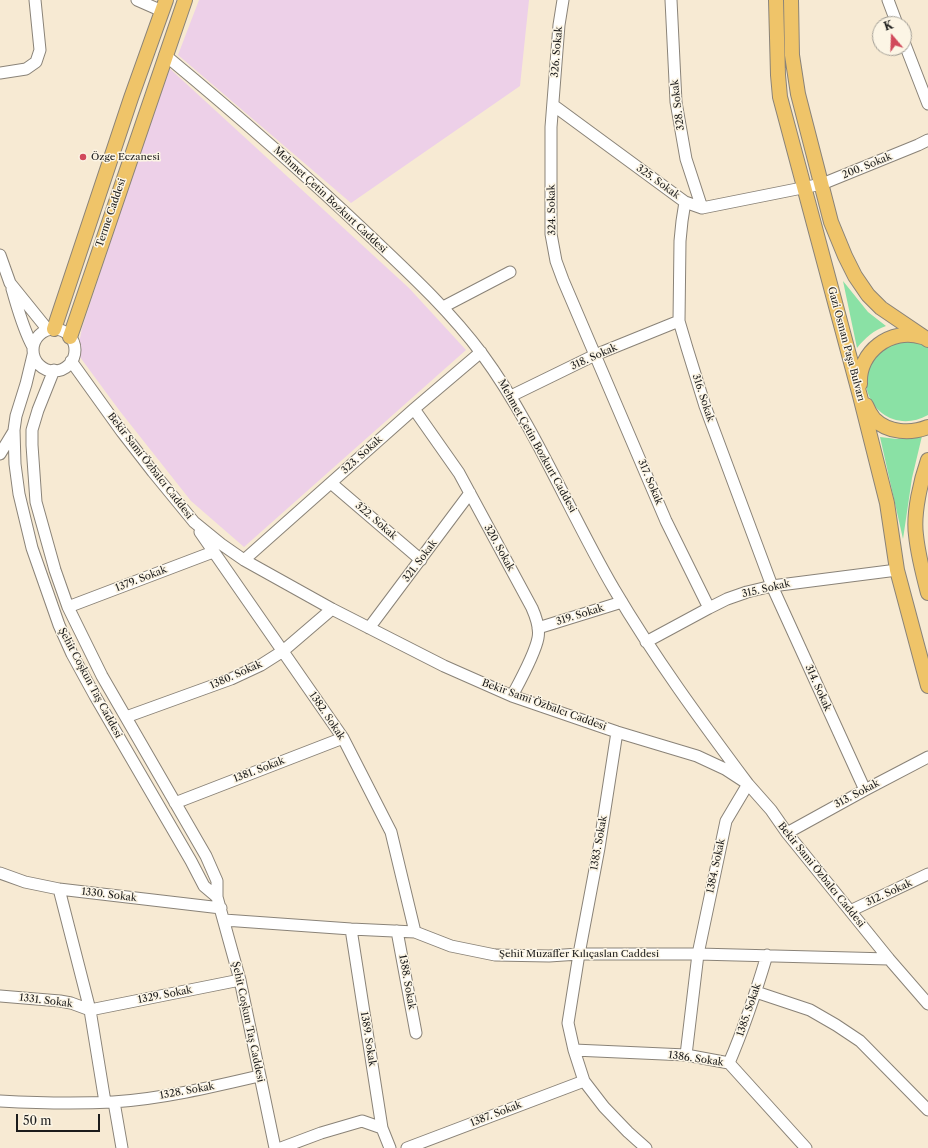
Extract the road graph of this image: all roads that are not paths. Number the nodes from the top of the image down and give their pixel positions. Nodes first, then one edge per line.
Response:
1 (35, 0) edge
2 (137, 0) edge
3 (185, 0) edge
4 (563, 0) edge
5 (671, 0) edge
6 (776, 0) edge
7 (791, 0) edge
8 (888, 0) edge
9 (164, 5) edge
10 (894, 16) edge
11 (165, 55) junction
12 (909, 56) edge
13 (0, 73) edge
14 (928, 104) edge
15 (553, 105) junction
16 (928, 140) edge
17 (822, 184) junction
18 (804, 188) junction
19 (685, 202) junction
20 (702, 208) junction
21 (0, 255) edge
22 (510, 272) dead end
23 (10, 283) junction
24 (443, 307) junction
25 (679, 320) junction
26 (51, 329) junction
27 (70, 336) junction
28 (927, 339) edge
29 (33, 351) junction
30 (481, 352) junction
31 (595, 355) junction
32 (71, 361) junction
33 (54, 370) junction
34 (511, 396) junction
35 (860, 396) junction
36 (414, 409) junction
37 (928, 427) edge
38 (14, 430) junction
39 (0, 454) edge
40 (928, 460) edge
41 (331, 483) junction
42 (470, 493) junction
43 (194, 522) junction
44 (214, 552) junction
45 (244, 560) junction
46 (421, 560) junction
47 (897, 570) junction
48 (927, 583) edge
49 (772, 586) junction
50 (622, 602) junction
51 (68, 607) junction
52 (709, 608) junction
53 (332, 609) junction
54 (369, 628) junction
55 (538, 628) junction
56 (646, 642) junction
57 (283, 651) junction
58 (928, 686) edge
59 (512, 696) junction
60 (126, 717) junction
61 (617, 732) junction
62 (343, 738) junction
63 (928, 757) edge
64 (748, 784) junction
65 (865, 790) junction
66 (175, 803) junction
67 (787, 833) junction
68 (0, 873) edge
69 (928, 874) edge
70 (59, 889) junction
71 (217, 897) junction
72 (221, 908) junction
73 (850, 911) junction
74 (224, 920) junction
75 (351, 929) junction
76 (397, 931) junction
77 (414, 932) junction
78 (579, 954) junction
79 (698, 954) junction
80 (767, 955) junction
81 (889, 959) junction
82 (240, 980) junction
83 (756, 992) junction
84 (0, 996) edge
85 (928, 1004) edge
86 (90, 1010) junction
87 (416, 1033) dead end
88 (574, 1050) junction
89 (686, 1055) junction
90 (728, 1063) junction
91 (259, 1076) junction
92 (584, 1081) junction
93 (0, 1101) edge
94 (109, 1102) junction
95 (928, 1110) edge
96 (382, 1128) junction
97 (122, 1148) edge
98 (275, 1148) edge
99 (280, 1148) edge
100 (390, 1148) edge
101 (407, 1148) edge
102 (646, 1148) edge
103 (806, 1148) edge

1 - 13 street
2 - 9 street
3 - 11 main road, Terme Caddesi
4 - 15 street, 326. Sokak
5 - 20 street, 328. Sokak
6 - 18 main road, Gazi Osman Paşa Bulvarı
7 - 17 main road
8 - 10 street
9 - 26 main road, Terme Caddesi
11 - 24 street, Mehmet Çetin Bozkurt Caddesi
11 - 27 main road, Terme Caddesi
12 - 14 street
15 - 19 street, 325. Sokak
15 - 31 street, 324. Sokak
16 - 17 street, 200. Sokak
17 - 18 street, 200. Sokak
17 - 28 main road
18 - 20 street
18 - 35 main road, Gazi Osman Paşa Bulvarı
19 - 20 street, 325. Sokak
19 - 25 street, 316. Sokak
21 - 23 street
22 - 24 street
23 - 26 street
23 - 29 street
24 - 30 street, Mehmet Çetin Bozkurt Caddesi
25 - 31 street, 318. Sokak
25 - 49 street, 316. Sokak
26 - 27 street
26 - 29 street
27 - 32 street
28 - 35 main road
29 - 33 street
29 - 38 street, Şehit Coşkun Taş Caddesi
30 - 34 street, Mehmet Çetin Bozkurt Caddesi
30 - 36 street, 323. Sokak
31 - 34 street, 318. Sokak
31 - 52 street, 317. Sokak
32 - 33 street
32 - 43 street, Bekir Sami Özbalcı Caddesi
33 - 51 street, Şehit Coşkun Taş Caddesi
34 - 50 street, Mehmet Çetin Bozkurt Caddesi
35 - 37 main road
35 - 47 main road, Gazi Osman Paşa Bulvarı
36 - 41 street, 323. Sokak
36 - 42 street, 320. Sokak
38 - 39 street
38 - 71 street, Şehit Coşkun Taş Caddesi
40 - 48 main road
41 - 45 street, 323. Sokak
41 - 46 street, 322. Sokak
42 - 46 street, 321. Sokak
42 - 55 street, 320. Sokak
43 - 44 street, 1382. Sokak
43 - 45 street, Bekir Sami Özbalcı Caddesi
44 - 51 street, 1379. Sokak
44 - 57 street, 1382. Sokak
45 - 53 street, Bekir Sami Özbalcı Caddesi
46 - 54 street, 321. Sokak
47 - 49 street, 315. Sokak
47 - 58 main road, Gazi Osman Paşa Bulvarı
49 - 52 street, 315. Sokak
49 - 65 street, 314. Sokak
50 - 55 street, 319. Sokak
50 - 56 street, Mehmet Çetin Bozkurt Caddesi
51 - 60 street, Şehit Coşkun Taş Caddesi
52 - 56 street, 315. Sokak
53 - 54 street, Bekir Sami Özbalcı Caddesi
53 - 57 street, 1380. Sokak
54 - 59 street, Bekir Sami Özbalcı Caddesi
55 - 59 street, 320. Sokak
56 - 64 street, Mehmet Çetin Bozkurt Caddesi
57 - 60 street, 1380. Sokak
57 - 62 street, 1382. Sokak
59 - 61 street, Bekir Sami Özbalcı Caddesi
60 - 66 street, Şehit Coşkun Taş Caddesi
61 - 64 street, Bekir Sami Özbalcı Caddesi
61 - 78 street, 1383. Sokak
62 - 66 street, 1381. Sokak
62 - 77 street, 1382. Sokak
63 - 65 street, 313. Sokak
64 - 67 street, Bekir Sami Özbalcı Caddesi
64 - 79 street, 1384. Sokak
65 - 67 street, 313. Sokak
66 - 71 street, Şehit Coşkun Taş Caddesi
67 - 73 street, Bekir Sami Özbalcı Caddesi
68 - 70 street, 1330. Sokak
69 - 73 street, 312. Sokak
70 - 72 street, 1330. Sokak
70 - 86 street
71 - 72 street, Şehit Coşkun Taş Caddesi
72 - 74 street, Şehit Coşkun Taş Caddesi
73 - 81 street, Bekir Sami Özbalcı Caddesi
74 - 75 street, Şehit Muzaffer Kılıçaslan Caddesi
74 - 82 street, Şehit Coşkun Taş Caddesi
75 - 76 street, Şehit Muzaffer Kılıçaslan Caddesi
75 - 96 street, 1389. Sokak
76 - 77 street, Şehit Muzaffer Kılıçaslan Caddesi
76 - 87 street, 1388. Sokak
77 - 78 street, Şehit Muzaffer Kılıçaslan Caddesi
78 - 79 street, Şehit Muzaffer Kılıçaslan Caddesi
78 - 88 street, 1383. Sokak
79 - 80 street, Şehit Muzaffer Kılıçaslan Caddesi
79 - 89 street, 1384. Sokak
80 - 81 street, Şehit Muzaffer Kılıçaslan Caddesi
80 - 83 street, 1385. Sokak
81 - 85 street, Bekir Sami Özbalcı Caddesi
82 - 86 street, 1329. Sokak
82 - 91 street, Şehit Coşkun Taş Caddesi
83 - 90 street, 1385. Sokak
83 - 95 street
84 - 86 street, 1331. Sokak
86 - 94 street
88 - 89 street, 1386. Sokak
88 - 92 street, 1383. Sokak
89 - 90 street, 1386. Sokak
90 - 103 street, 1386. Sokak
91 - 94 street, 1328. Sokak
91 - 98 street, Şehit Coşkun Taş Caddesi
92 - 101 street, 1387. Sokak
92 - 102 street, 1383. Sokak
93 - 94 street, 1328. Sokak
94 - 97 street
96 - 99 street
96 - 100 street, 1389. Sokak

